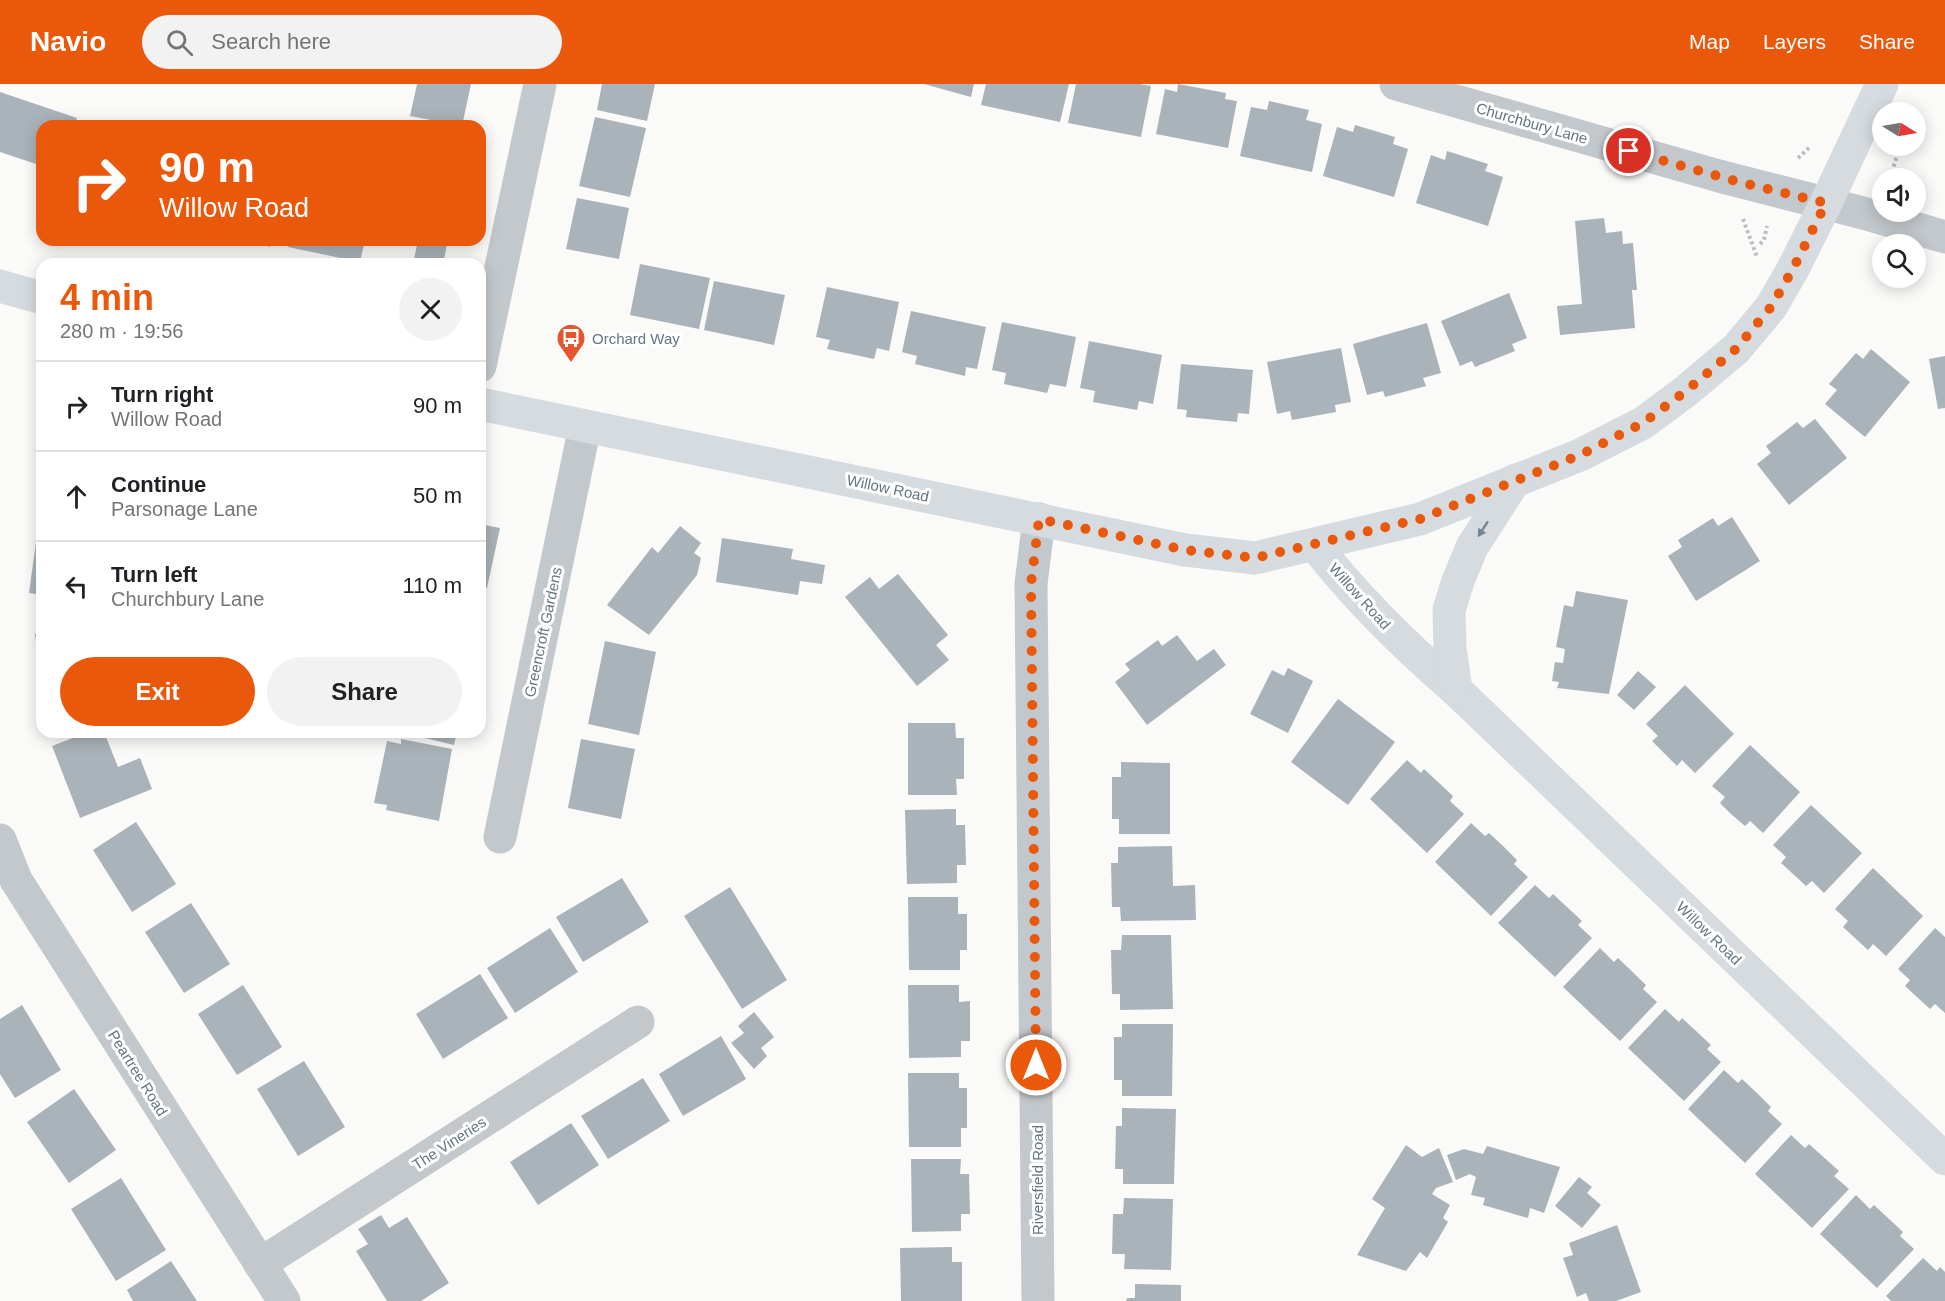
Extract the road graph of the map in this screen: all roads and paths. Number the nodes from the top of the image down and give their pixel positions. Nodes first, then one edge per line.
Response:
1 (540, 84) edge
2 (1396, 84) edge
3 (1882, 84) edge
4 (1826, 203) junction
5 (1945, 237) edge
6 (1, 291) edge
7 (36, 297) edge
8 (486, 338) edge
9 (486, 405) edge
10 (585, 426) junction
11 (1515, 480) junction
12 (1039, 519) junction
13 (1316, 545) junction
14 (1456, 690) junction
15 (500, 837) dead end
16 (0, 840) edge
17 (638, 1022) dead end
18 (1945, 1159) edge
19 (260, 1264) junction
20 (284, 1301) edge
21 (1038, 1301) edge

1 - 8 street
2 - 4 street, Churchbury Lane
3 - 4 street
4 - 5 street, Churchbury Lane
4 - 11 street
6 - 7 street
9 - 10 street, Willow Road
10 - 12 street, Willow Road
10 - 15 street, Greencroft Gardens
11 - 13 street
11 -> 14 street
12 - 13 street, Willow Road
12 - 21 street, Riversfield Road
13 - 14 street, Willow Road
14 - 18 street, Willow Road
16 - 19 street, Peartree Road
17 - 19 street, The Vineries
19 - 20 street, Peartree Road

